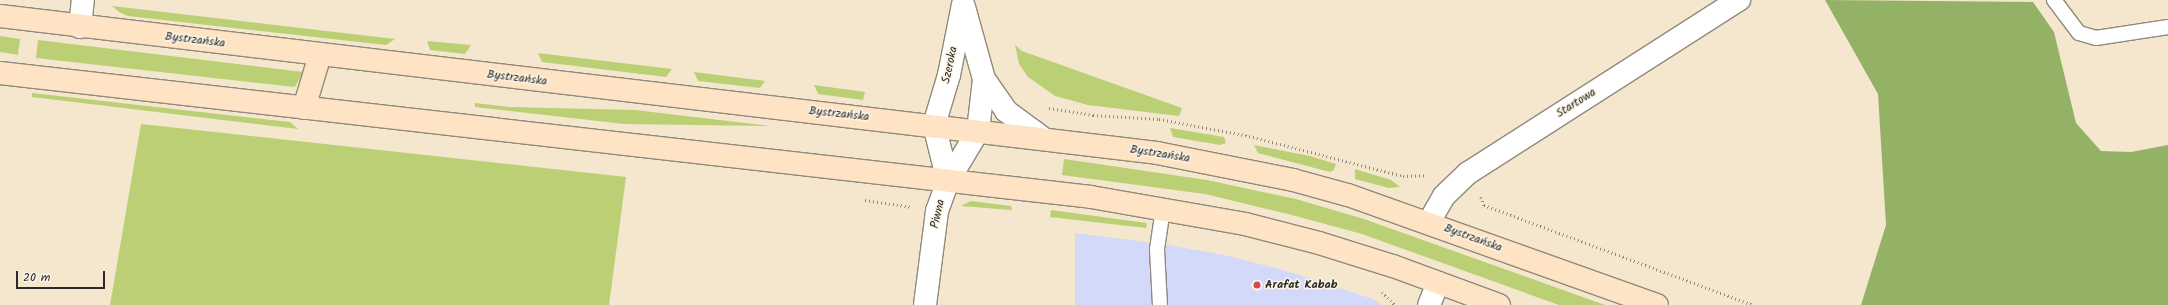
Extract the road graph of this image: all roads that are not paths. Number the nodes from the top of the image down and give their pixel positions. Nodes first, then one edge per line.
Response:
1 (83, 0) edge
2 (1739, 0) edge
3 (2054, 0) edge
4 (962, 2) edge
5 (0, 16) edge
6 (80, 27) junction
7 (2168, 27) edge
8 (320, 55) junction
9 (0, 73) edge
10 (984, 79) junction
11 (304, 108) junction
12 (934, 125) junction
13 (978, 131) junction
14 (1044, 139) junction
15 (948, 181) junction
16 (1163, 209) junction
17 (1429, 222) junction
18 (1438, 283) junction
19 (925, 305) edge
20 (1160, 305) edge
21 (1429, 305) edge
22 (1499, 305) edge
23 (1658, 305) edge

1 - 6 street
2 - 17 street, Startowa
3 - 7 lane
4 - 10 street, Szeroka
4 - 12 street, Szeroka
5 - 6 main road, Bystrzańska
6 - 8 main road, Bystrzańska
8 - 11 main road
8 - 12 main road, Bystrzańska
9 - 11 main road
10 - 13 street, Szeroka
10 - 14 street, Szeroka
11 - 15 main road
12 - 13 main road, Bystrzańska
12 - 15 street
13 - 14 main road, Bystrzańska
13 - 15 street, Szeroka
14 - 17 main road, Bystrzańska
15 - 16 main road
15 - 19 street, Piwna
16 - 18 main road
16 - 20 lane
17 - 23 main road, Bystrzańska
18 - 21 street
18 - 22 main road

